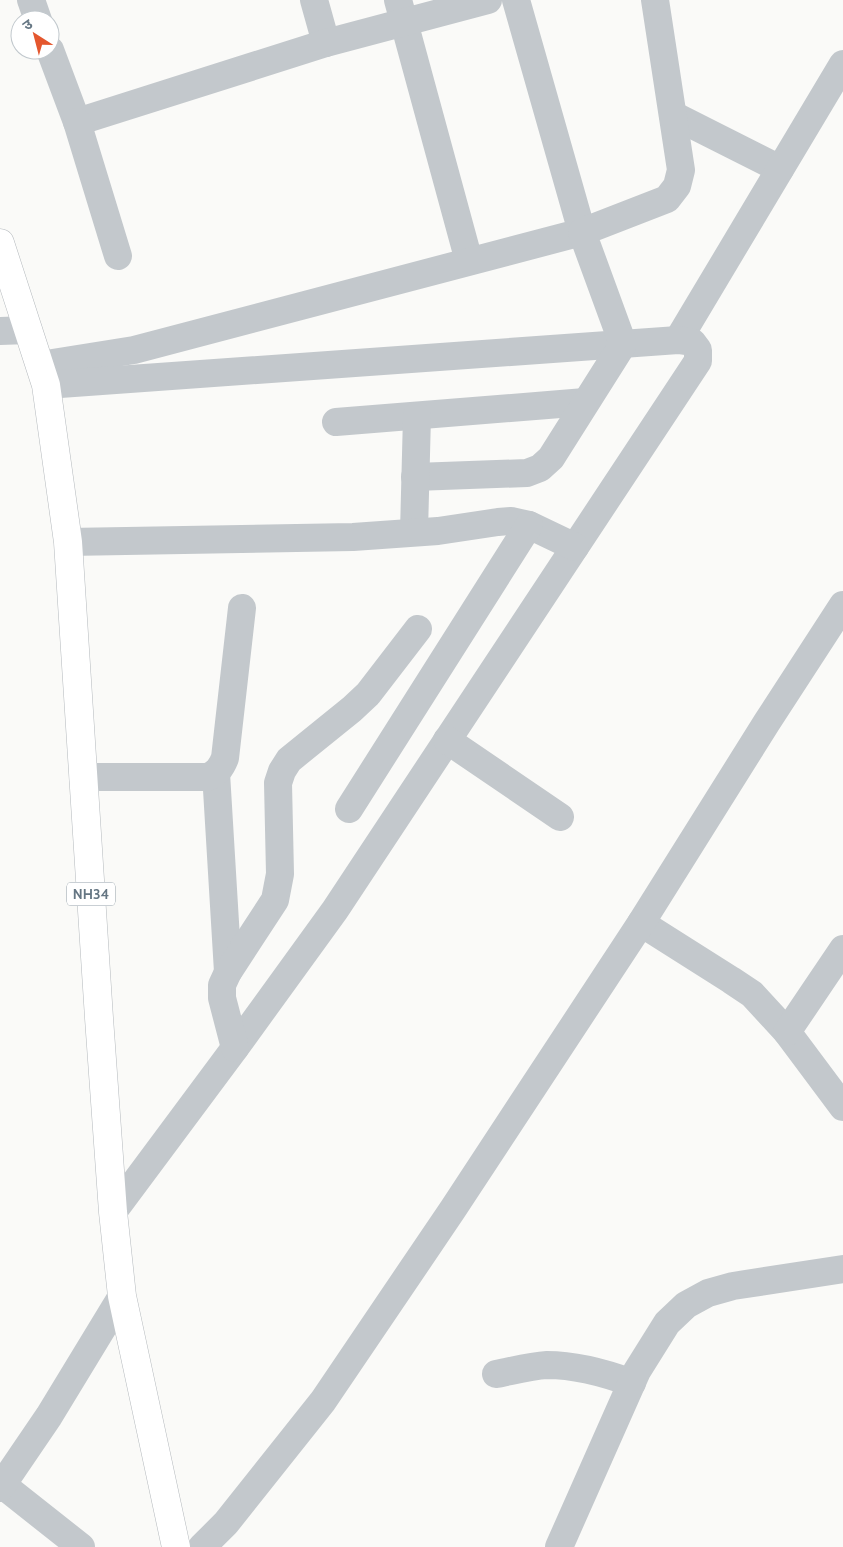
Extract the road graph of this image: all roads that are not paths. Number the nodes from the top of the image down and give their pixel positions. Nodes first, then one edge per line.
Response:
1 (314, 0) edge
2 (488, 0) edge
3 (516, 0) edge
4 (655, 0) edge
5 (401, 11) edge
6 (326, 44) junction
7 (54, 60) edge
8 (843, 64) edge
9 (673, 115) junction
10 (77, 122) junction
11 (780, 169) junction
12 (582, 232) junction
13 (0, 243) edge
14 (118, 256) dead end
15 (468, 261) junction
16 (28, 330) junction
17 (0, 332) edge
18 (678, 340) junction
19 (623, 344) junction
20 (43, 375) junction
21 (585, 402) junction
22 (417, 416) junction
23 (336, 422) dead end
24 (415, 477) junction
25 (529, 525) junction
26 (414, 532) junction
27 (68, 542) junction
28 (575, 547) junction
29 (843, 605) edge
30 (242, 608) dead end
31 (418, 629) dead end
32 (447, 740) junction
33 (216, 773) junction
34 (83, 778) junction
35 (349, 809) dead end
36 (560, 817) dead end
37 (641, 923) junction
38 (843, 948) edge
39 (228, 972) junction
40 (787, 1032) junction
41 (235, 1048) junction
42 (843, 1106) edge
43 (113, 1212) junction
44 (843, 1270) edge
45 (122, 1296) junction
46 (496, 1374) dead end
47 (632, 1383) junction
48 (1, 1486) edge
49 (81, 1547) edge
50 (176, 1547) edge
51 (202, 1547) edge
52 (558, 1547) edge

1 - 6 street
2 - 5 street
3 - 12 street
4 - 9 street
5 - 6 street
5 - 15 street
6 - 10 street
7 - 10 street
8 - 11 street
9 - 11 street
9 - 12 street
10 - 14 street
11 - 18 street
12 - 15 street
12 - 19 street
13 - 16 highway, NH34
15 - 20 street
16 - 17 street
16 - 20 highway, NH34
18 - 19 street
18 - 28 street
19 - 20 street
19 - 21 street
20 - 27 highway, NH34
21 - 22 street
21 - 24 street
22 - 23 street
22 - 24 street
24 - 26 street
25 - 26 street
25 - 28 street
25 - 35 street
26 - 27 street
27 - 34 highway, NH34
28 - 32 street
29 - 37 street
30 - 33 street
31 - 39 street
32 - 36 street
32 - 41 street
33 - 34 street
33 - 39 street
34 - 43 highway, NH34
37 - 40 street
37 - 51 street
38 - 40 street
39 - 41 street
40 - 42 street
41 - 43 street
43 - 45 highway, NH34
44 - 47 street
45 - 48 street
45 - 50 highway, NH34
46 - 47 street
47 - 52 street
48 - 49 street

